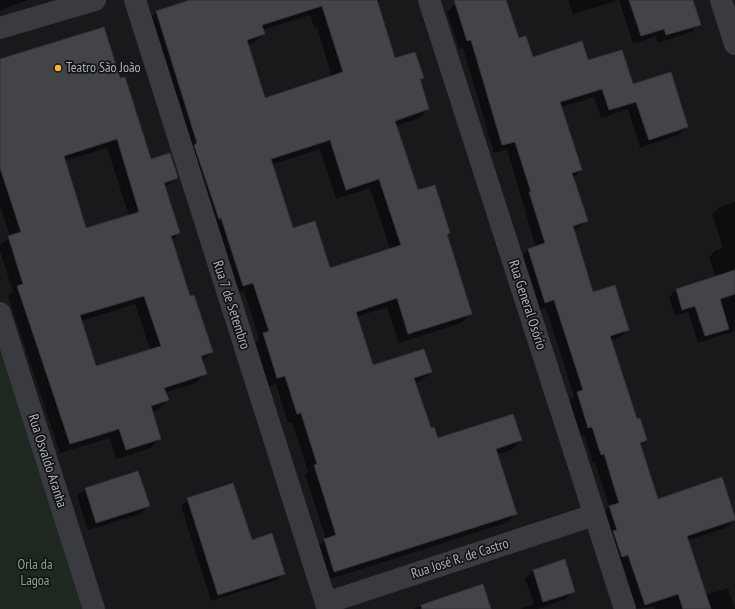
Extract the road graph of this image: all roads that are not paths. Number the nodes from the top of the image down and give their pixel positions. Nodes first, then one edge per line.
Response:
1 (95, 0) edge
2 (135, 0) edge
3 (429, 0) edge
4 (721, 0) edge
5 (0, 28) edge
6 (735, 44) edge
7 (0, 313) edge
8 (594, 515) junction
9 (327, 606) edge
10 (94, 609) edge
11 (625, 609) edge

1 - 5 street
2 - 9 street, Rua 7 de Setembro
3 - 8 street, Rua General Osório
4 - 6 street
7 - 10 street, Rua Osvaldo Aranha
8 - 9 street, Rua José R. de Castro
8 - 11 street, Rua General Osório

